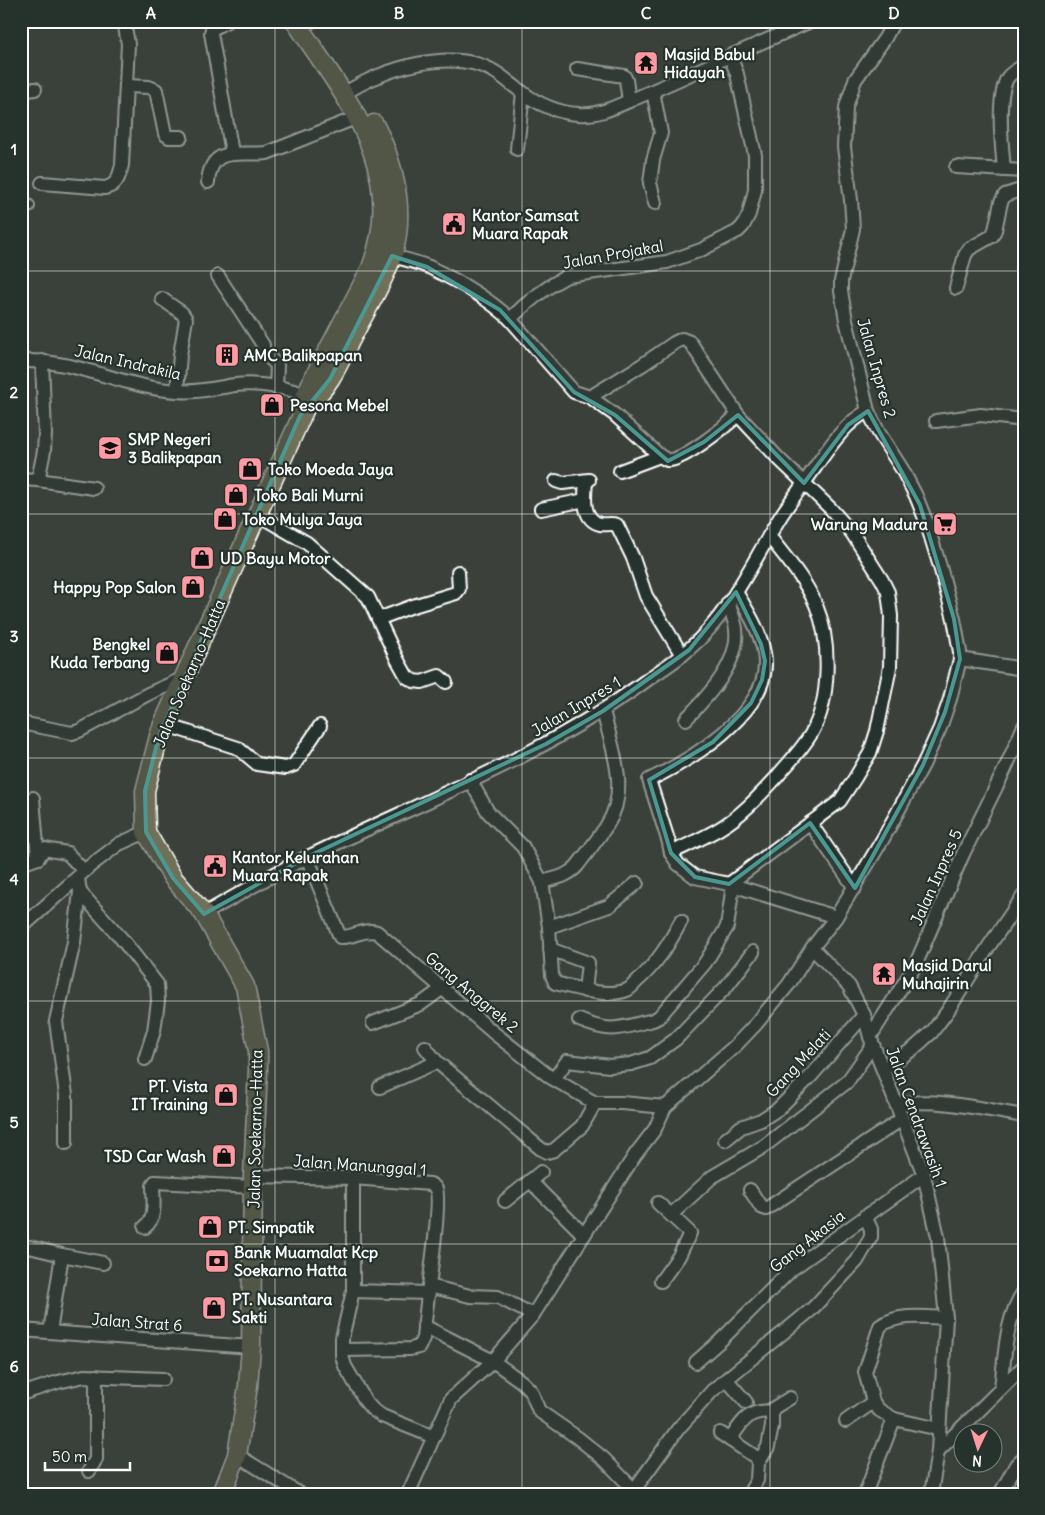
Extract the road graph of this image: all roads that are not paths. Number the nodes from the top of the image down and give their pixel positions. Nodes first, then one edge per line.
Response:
1 (124, 21) edge
2 (227, 21) edge
3 (811, 21) edge
4 (894, 21) edge
5 (306, 22) edge
6 (730, 56) junction
7 (1024, 65) edge
8 (577, 69) dead end
9 (126, 86) junction
10 (35, 90) dead end
11 (21, 91) edge
12 (348, 91) junction
13 (653, 91) junction
14 (523, 93) junction
15 (629, 101) junction
16 (358, 118) junction
17 (181, 137) dead end
18 (517, 149) dead end
19 (232, 153) junction
20 (956, 167) dead end
21 (1004, 170) junction
22 (1024, 171) edge
23 (208, 182) dead end
24 (42, 183) dead end
25 (1024, 189) edge
26 (655, 203) dead end
27 (392, 256) junction
28 (218, 276) dead end
29 (956, 288) dead end
30 (162, 299) dead end
31 (510, 319) junction
32 (42, 360) junction
33 (21, 361) edge
34 (276, 388) junction
35 (177, 391) junction
36 (590, 397) junction
37 (309, 399) junction
38 (868, 411) junction
39 (738, 415) junction
40 (1024, 420) edge
41 (936, 421) dead end
42 (660, 456) junction
43 (620, 471) dead end
44 (21, 479) edge
45 (38, 480) junction
46 (556, 481) dead end
47 (804, 483) junction
48 (94, 488) dead end
49 (585, 500) junction
50 (541, 509) dead end
51 (257, 514) junction
52 (770, 536) junction
53 (458, 572) dead end
54 (736, 592) junction
55 (728, 603) junction
56 (378, 619) junction
57 (682, 655) junction
58 (960, 659) junction
59 (1024, 669) edge
60 (184, 678) junction
61 (446, 682) dead end
62 (603, 711) junction
63 (686, 720) dead end
64 (21, 723) edge
65 (163, 724) junction
66 (320, 726) dead end
67 (1024, 726) edge
68 (470, 780) junction
69 (33, 798) dead end
70 (810, 823) junction
71 (146, 832) junction
72 (671, 853) junction
73 (307, 857) junction
74 (38, 858) junction
75 (21, 864) edge
76 (81, 875) junction
77 (542, 882) junction
78 (637, 882) dead end
79 (731, 884) junction
80 (855, 888) junction
81 (80, 892) junction
82 (1024, 896) edge
83 (204, 914) junction
84 (836, 917) junction
85 (681, 921) dead end
86 (22, 923) edge
87 (548, 927) junction
88 (812, 948) junction
89 (550, 949) junction
90 (753, 952) dead end
91 (443, 988) junction
92 (585, 991) junction
93 (864, 1015) junction
94 (579, 1020) dead end
95 (373, 1023) dead end
96 (872, 1041) junction
97 (425, 1047) dead end
98 (145, 1059) dead end
99 (436, 1062) junction
100 (883, 1069) junction
101 (554, 1079) junction
102 (380, 1087) dead end
103 (594, 1103) junction
104 (896, 1104) junction
105 (665, 1107) junction
106 (1024, 1116) edge
107 (902, 1118) junction
108 (725, 1140) dead end
109 (66, 1143) dead end
110 (541, 1172) dead end
111 (924, 1175) junction
112 (353, 1178) junction
113 (253, 1181) junction
114 (530, 1181) junction
115 (750, 1190) dead end
116 (505, 1201) dead end
117 (658, 1203) dead end
118 (672, 1214) junction
119 (865, 1216) junction
120 (145, 1227) dead end
121 (584, 1235) junction
122 (21, 1245) edge
123 (62, 1256) junction
124 (103, 1263) dead end
125 (661, 1281) dead end
126 (429, 1289) junction
127 (353, 1291) junction
128 (1024, 1291) edge
129 (533, 1316) junction
130 (946, 1318) junction
131 (424, 1326) junction
132 (21, 1330) edge
133 (50, 1332) junction
134 (251, 1347) junction
135 (342, 1350) junction
136 (494, 1361) junction
137 (696, 1362) dead end
138 (1024, 1366) edge
139 (96, 1376) junction
140 (163, 1378) dead end
141 (727, 1380) junction
142 (1001, 1388) junction
143 (21, 1394) edge
144 (790, 1398) dead end
145 (746, 1402) dead end
146 (873, 1402) junction
147 (770, 1412) junction
148 (894, 1419) junction
149 (846, 1421) dead end
150 (939, 1429) junction
151 (434, 1438) junction
152 (938, 1451) junction
153 (237, 1455) junction
154 (1024, 1457) edge
155 (760, 1460) junction
156 (89, 1470) dead end
157 (638, 1492) edge
158 (222, 1494) edge
159 (300, 1494) edge
160 (408, 1494) edge
161 (749, 1494) edge
162 (865, 1494) edge
163 (931, 1494) edge
164 (1000, 1494) edge

1 - 9 street
2 - 19 street
3 - 6 street
4 - 38 street, Jalan Inpres 2
5 - 12 highway, Jalan Soekarno-Hatta
6 - 13 street
6 - 31 street, Jalan Projakal
7 - 21 street
8 - 15 street
9 - 17 street
9 - 24 street
10 - 11 street
12 - 14 street
12 - 16 highway, Jalan Soekarno-Hatta
12 - 27 highway, Jalan Soekarno-Hatta
13 - 15 street
13 - 26 street
14 - 15 street
14 - 18 street
16 - 19 street
16 - 37 highway, Jalan Soekarno-Hatta
19 - 23 street
20 - 21 street
21 - 22 street
25 - 29 street
27 - 31 street
27 - 37 highway, Jalan Soekarno-Hatta
28 - 34 street
30 - 35 street
31 - 36 street
32 - 33 street, Jalan Indrakila
32 - 35 street, Jalan Indrakila
32 - 45 street
34 - 35 street, Jalan Indrakila
34 - 37 street, Jalan Indrakila
36 - 39 street
36 - 42 street
37 - 51 highway, Jalan Soekarno-Hatta
38 - 47 street, Jalan Inpres 1
38 - 58 street, Jalan Inpres 2
39 - 42 street
39 - 47 street
40 - 41 street
42 - 43 street
44 - 45 street
45 - 48 street
46 - 49 street
47 - 52 street, Jalan Inpres 1
47 - 70 street
49 - 50 street
49 - 57 street
51 - 56 street
51 - 60 highway, Jalan Soekarno-Hatta
52 - 54 street, Jalan Inpres 1
52 - 72 street
53 - 56 street
54 - 55 street, Jalan Inpres 1
54 - 72 street
55 - 57 street, Jalan Inpres 1
55 - 63 street
56 - 61 street
57 - 62 street, Jalan Inpres 1
58 - 59 street
58 - 80 street
60 - 64 street
60 - 65 highway, Jalan Soekarno-Hatta
62 - 68 street, Jalan Inpres 1
62 - 77 street
65 - 66 street
65 - 71 highway, Jalan Soekarno-Hatta
67 - 96 street, Jalan Inpres 5
68 - 73 street, Jalan Inpres 1
68 - 77 street
69 - 74 street
70 - 79 street
70 - 80 street
71 - 76 street
71 - 83 highway, Jalan Soekarno-Hatta
72 - 79 street
73 - 83 street, Jalan Inpres 1
73 - 91 street, Gang Anggrek 2
74 - 75 street
74 - 76 street
76 - 81 street
76 - 86 street
77 - 87 street
78 - 87 street
79 - 84 street
79 - 94 street
80 - 84 street
81 - 98 street
81 - 109 street
82 - 100 street
83 - 113 highway, Jalan Soekarno-Hatta
84 - 88 street
85 - 92 street
87 - 89 street
88 - 93 street, Jalan Cendrawasih 1
88 - 105 street
89 - 92 street
89 - 92 street
90 - 101 street
91 - 95 street
91 - 101 street, Gang Anggrek 2
93 - 96 street, Jalan Cendrawasih 1
93 - 108 street, Gang Melati
96 - 100 street, Jalan Cendrawasih 1
96 - 118 street, Jalan Inpres 5
97 - 99 street
99 - 102 street
99 - 103 street
100 - 104 street, Jalan Cendrawasih 1
101 - 103 street, Gang Anggrek 2
103 - 105 street
104 - 106 street
104 - 107 street, Jalan Cendrawasih 1
105 - 121 street
107 - 111 street, Jalan Cendrawasih 1
107 - 115 street
110 - 114 street
111 - 119 street, Gang Akasia
111 - 130 street, Jalan Cendrawasih 1
112 - 113 street, Jalan Manunggal 1
112 - 126 street, Jalan Manunggal 1
112 - 127 street
113 - 120 street, Jalan Manunggal 1
113 - 134 highway, Jalan Soekarno-Hatta
114 - 116 street
114 - 121 street
117 - 118 street
118 - 125 street
119 - 137 street, Gang Akasia
119 - 141 street
121 - 129 street
122 - 123 street
123 - 124 street
123 - 133 street
126 - 127 street
126 - 129 street
126 - 131 street
127 - 135 street
128 - 142 street
129 - 136 street
130 - 146 street
130 - 150 street, Jalan Cendrawasih 1
131 - 135 street
131 - 136 street
132 - 133 street, Jalan Strat 6
133 - 134 street, Jalan Strat 6
134 - 153 highway, Jalan Soekarno-Hatta
135 - 151 street
136 - 151 street
136 - 157 street
138 - 142 street
139 - 140 street
139 - 143 street
139 - 156 street
141 - 145 street
141 - 157 street
142 - 152 street
144 - 147 street
146 - 148 street
146 - 149 street
147 - 155 street
147 - 155 street
148 - 150 street
148 - 162 street
150 - 152 street, Jalan Cendrawasih 1
151 - 160 street
152 - 163 street, Jalan Cendrawasih 1
153 - 158 highway, Jalan Soekarno-Hatta
153 - 159 street
154 - 164 street
155 - 161 street

